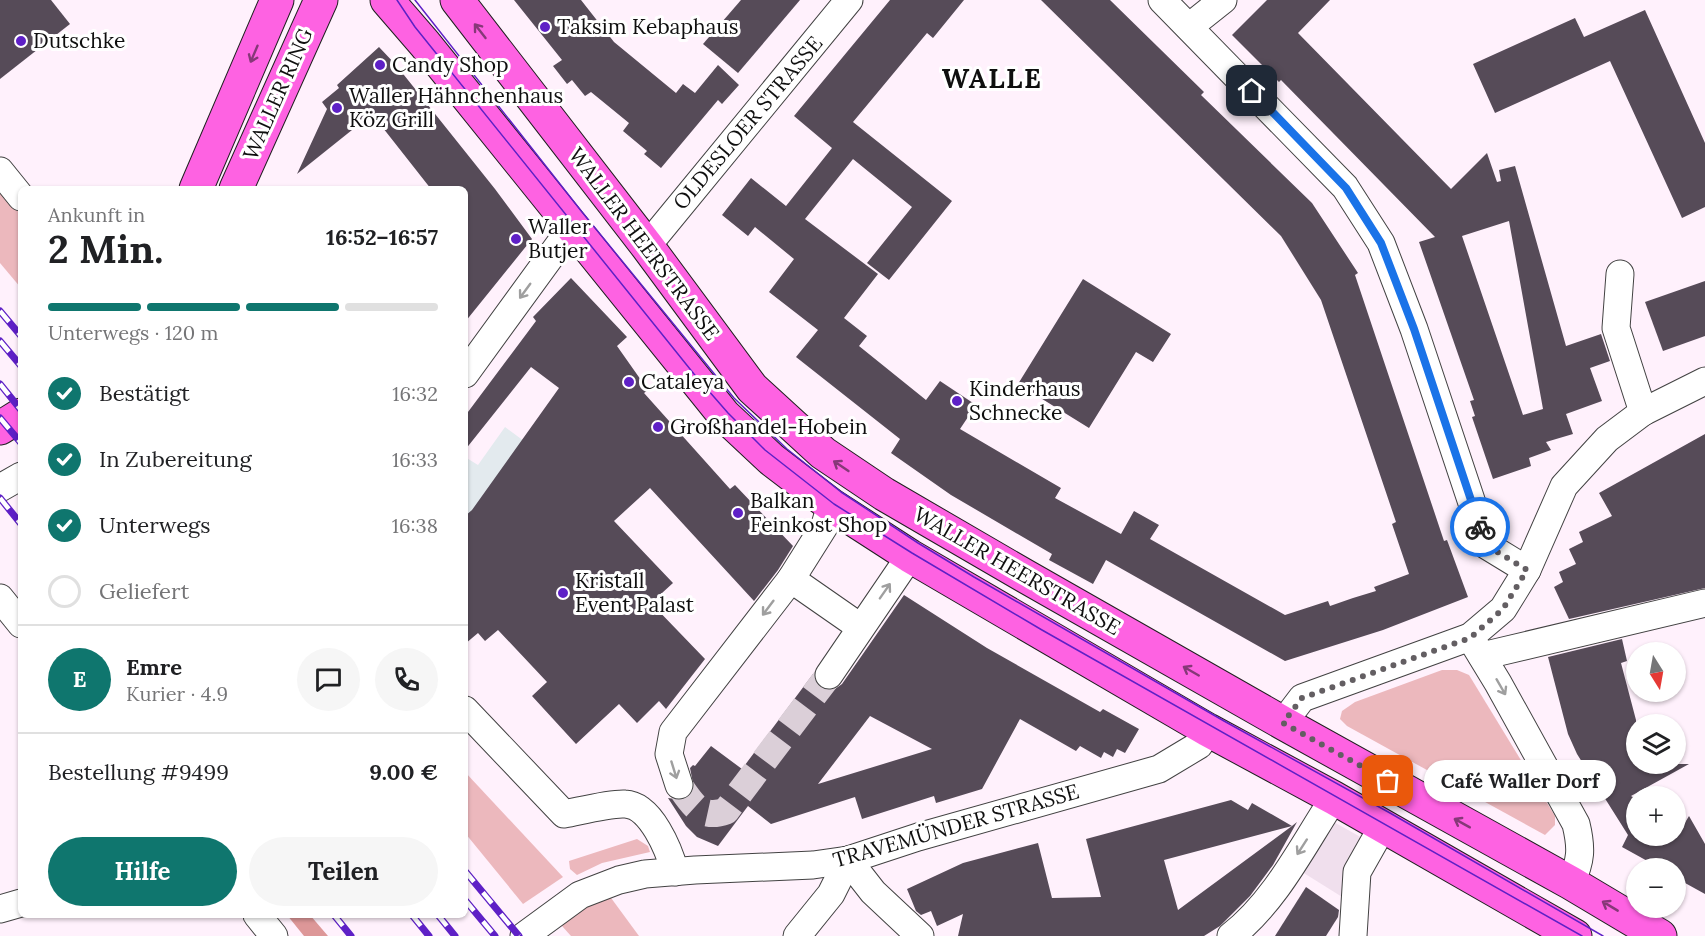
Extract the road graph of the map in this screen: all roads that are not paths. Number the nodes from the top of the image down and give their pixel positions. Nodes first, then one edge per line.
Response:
1 (277, 0) edge
2 (321, 0) edge
3 (392, 0) edge
4 (457, 0) edge
5 (849, 0) edge
6 (1162, 0) edge
7 (1223, 0) edge
8 (1190, 27) junction
9 (0, 171) edge
10 (197, 186) edge
11 (237, 186) edge
12 (18, 192) edge
13 (572, 227) junction
14 (646, 246) junction
15 (1620, 274) dead end
16 (468, 370) edge
17 (1705, 381) edge
18 (1643, 412) junction
19 (18, 417) edge
20 (0, 428) edge
21 (18, 478) edge
22 (0, 488) edge
23 (831, 505) junction
24 (910, 556) junction
25 (1527, 570) junction
26 (791, 579) junction
27 (0, 598) edge
28 (1705, 603) edge
29 (18, 620) edge
30 (860, 627) junction
31 (1476, 647) junction
32 (829, 675) tunnel mouth
33 (468, 713) edge
34 (1283, 723) junction
35 (1208, 730) junction
36 (679, 785) tunnel mouth
37 (1335, 798) junction
38 (1383, 826) junction
39 (848, 860) junction
40 (675, 872) junction
41 (1571, 883) junction
42 (18, 904) edge
43 (0, 909) edge
44 (259, 918) edge
45 (274, 936) edge
46 (524, 936) edge
47 (797, 936) edge
48 (920, 936) edge
49 (1231, 936) edge
50 (1353, 936) edge
51 (1575, 936) edge
52 (1594, 936) edge
53 (1660, 936) edge

1 -> 10 main road, WALLER RING
2 - 11 main road, WALLER RING
3 - 13 main road, WALLER HEERSTRASSE
3 - 52 street
14 -> 4 main road, WALLER HEERSTRASSE
5 - 14 street, OLDESLOER STRASSE
6 - 8 street
7 - 8 street
8 - 25 street
9 - 12 street
13 -> 16 street
13 - 23 main road, WALLER HEERSTRASSE
34 -> 14 main road, WALLER HEERSTRASSE
15 - 18 street
17 - 18 street
18 - 25 street
19 - 20 main road
21 - 22 street
23 - 24 main road, WALLER HEERSTRASSE
23 - 26 street
30 -> 24 street
24 - 35 main road, WALLER HEERSTRASSE
25 - 31 street
26 - 30 street
26 -> 36 street
27 - 29 street
28 - 31 street
30 - 32 street
31 - 34 street
31 -> 41 street
33 - 40 street
41 -> 34 main road, WALLER HEERSTRASSE
35 - 37 main road, WALLER HEERSTRASSE
35 - 39 street, TRAVEMÜNDER STRASSE
37 - 38 main road, WALLER HEERSTRASSE
37 -> 49 street
38 - 50 street
38 - 51 main road, WALLER HEERSTRASSE
39 - 40 street, TRAVEMÜNDER STRASSE
39 - 47 street
39 - 48 street
40 - 46 street, TRAVEMÜNDER STRASSE
53 -> 41 main road, WALLER HEERSTRASSE
42 - 43 street
44 - 45 street

